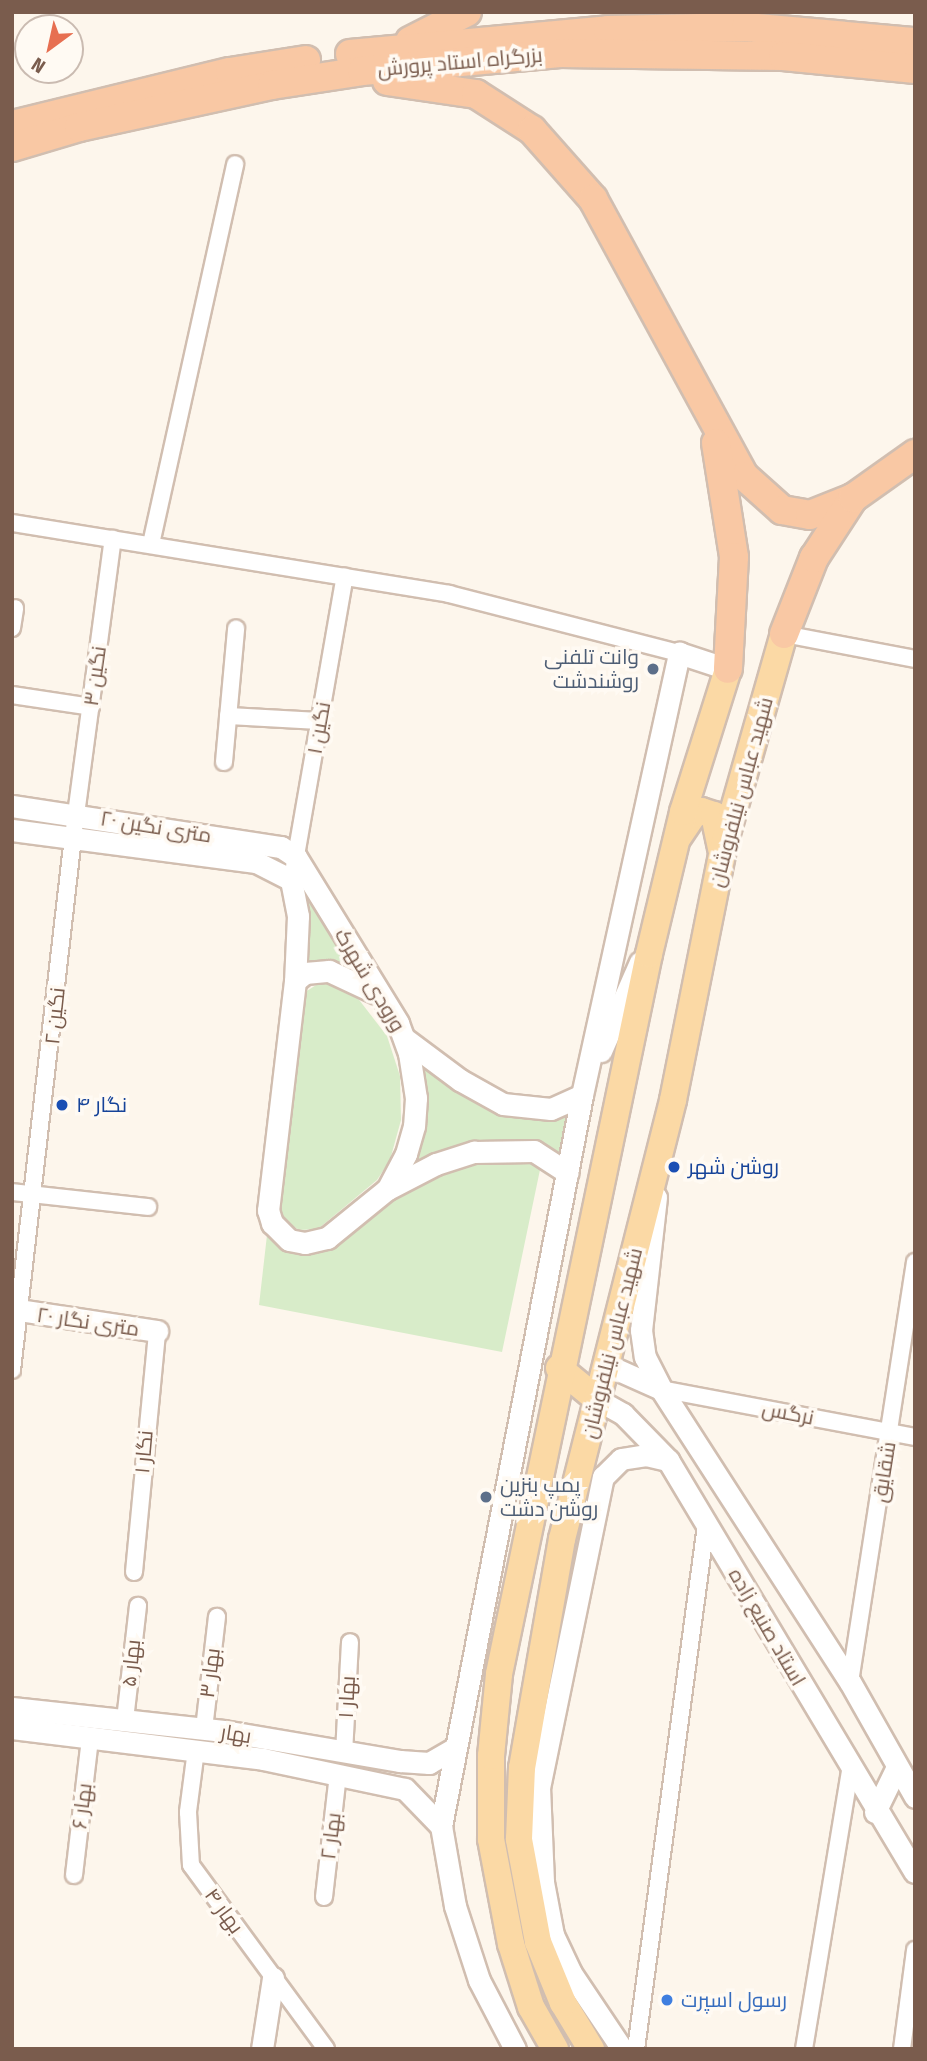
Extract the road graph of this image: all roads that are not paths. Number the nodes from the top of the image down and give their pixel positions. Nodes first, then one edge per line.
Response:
1 (467, 12) edge
2 (915, 42) edge
3 (398, 47) junction
4 (847, 48) junction
5 (915, 69) edge
6 (272, 85) junction
7 (12, 125) edge
8 (12, 147) edge
9 (235, 164) dead end
10 (711, 420) junction
11 (915, 454) edge
12 (853, 498) junction
13 (12, 523) edge
14 (113, 538) junction
15 (151, 544) junction
16 (345, 576) junction
17 (15, 608) dead end
18 (12, 628) edge
19 (236, 629) dead end
20 (784, 634) junction
21 (679, 653) junction
22 (915, 659) edge
23 (728, 669) junction
24 (12, 695) edge
25 (91, 707) junction
26 (228, 716) junction
27 (320, 720) junction
28 (224, 762) dead end
29 (12, 806) edge
30 (77, 814) junction
31 (12, 830) edge
32 (73, 837) junction
33 (676, 840) junction
34 (296, 857) junction
35 (722, 858) junction
36 (291, 880) junction
37 (656, 926) junction
38 (295, 981) junction
39 (381, 997) junction
40 (405, 1039) junction
41 (582, 1095) junction
42 (568, 1173) junction
43 (652, 1185) junction
44 (386, 1190) junction
45 (12, 1192) edge
46 (36, 1194) junction
47 (148, 1207) dead end
48 (915, 1262) edge
49 (15, 1312) edge
50 (157, 1331) joint
51 (607, 1365) junction
52 (559, 1368) junction
53 (12, 1370) edge
54 (661, 1389) junction
55 (598, 1400) junction
56 (890, 1432) junction
57 (915, 1437) edge
58 (668, 1460) junction
59 (706, 1525) junction
60 (765, 1547) junction
61 (572, 1564) junction
62 (733, 1569) junction
63 (134, 1572) dead end
64 (138, 1606) dead end
65 (511, 1615) junction
66 (217, 1617) dead end
67 (482, 1628) junction
68 (350, 1642) dead end
69 (850, 1682) junction
70 (12, 1708) edge
71 (125, 1720) junction
72 (12, 1728) edge
73 (204, 1729) junction
74 (90, 1738) junction
75 (455, 1748) junction
76 (196, 1751) junction
77 (344, 1753) junction
78 (896, 1769) junction
79 (850, 1771) junction
80 (338, 1775) junction
81 (915, 1797) edge
82 (875, 1812) junction
83 (441, 1826) junction
84 (915, 1872) edge
85 (74, 1875) dead end
86 (324, 1897) dead end
87 (915, 1950) edge
88 (273, 1978) junction
89 (262, 2049) edge
90 (326, 2049) edge
91 (515, 2049) edge
92 (555, 2049) edge
93 (592, 2049) edge
94 (622, 2049) edge
95 (636, 2049) edge
96 (804, 2049) edge
97 (902, 2049) edge

1 - 3 highway
2 - 4 highway, بزرگراه استاد پرورش
3 - 4 highway, بزرگراه استاد پرورش
3 - 7 highway, بزرگراه استاد پرورش
4 - 5 highway, بزرگراه استاد پرورش
4 - 6 highway, بزرگراه استاد پرورش
6 - 8 highway, بزرگراه استاد پرورش
6 - 10 highway
9 - 15 street
10 - 12 highway
10 - 23 highway
11 - 12 highway
12 - 20 highway
13 - 14 street
14 - 15 street
14 - 25 street, نگین ۳
15 - 16 street
16 - 21 street
16 - 27 street, نگین ۱
17 - 18 street
19 - 26 street
20 - 22 street
20 - 35 main road, شهید عباس نیلفروشان
21 - 23 street
21 - 41 street
23 - 33 main road, شهید عباس نیلفروشان
24 - 25 street
25 - 30 street, نگین ۳
26 - 27 street
26 - 28 street
27 - 34 street, نگین ۱
29 - 30 street, ۲۰ متری نگین
30 - 32 street, نگین ۳
30 - 34 street, ۲۰ متری نگین
31 - 32 street, ۲۰ متری نگین
32 - 36 street, ۲۰ متری نگین
32 - 46 street, نگین ۲
33 - 35 main road
33 - 37 main road, شهید عباس نیلفروشان
34 - 36 street, نگین ۱
34 - 39 street, ورودی شهرک
35 - 43 main road, شهید عباس نیلفروشان
36 - 38 street
37 - 41 street
37 - 52 main road, شهید عباس نیلفروشان
38 - 39 street
38 - 44 street
39 - 40 street, ورودی شهرک
40 - 41 street, ورودی شهرک
40 - 44 street
41 - 42 street
42 - 44 street
42 - 67 street
43 - 51 main road, شهید عباس نیلفروشان
43 - 54 street, استاد صنیع زاده
45 - 46 street
46 - 47 street
46 - 49 street, نگین ۲
48 - 56 street, شقایق
49 - 50 street, ۲۰ متری نگار
49 - 53 street, نگین ۲
50 - 63 street, نگار ۱
51 - 52 main road
51 - 54 street
51 - 55 main road, شهید عباس نیلفروشان
52 - 55 main road
52 - 65 main road, شهید عباس نیلفروشان
54 - 56 street, نرگس
54 - 60 street, استاد صنیع زاده
55 - 58 street, استاد صنیع زاده
55 - 61 main road, شهید عباس نیلفروشان
56 - 57 street, نرگس
56 - 69 street, شقایق
58 - 59 street, استاد صنیع زاده
58 - 61 street
59 - 62 street, استاد صنیع زاده
59 - 95 street
60 - 62 street
60 - 69 street, استاد صنیع زاده
61 - 93 main road, شهید عباس نیلفروشان
61 - 94 street
62 - 79 street, استاد صنیع زاده
64 - 71 street, بهار ۵
65 - 67 street
65 - 92 main road, شهید عباس نیلفروشان
66 - 73 street, بهار ۳
67 - 75 street
68 - 77 street, بهار ۱
69 - 78 street, استاد صنیع زاده
70 - 71 street, بهار
71 - 73 street, بهار
72 - 74 street, بهار
73 - 77 street, بهار
74 - 76 street, بهار
74 - 85 street, بهار ۶
75 - 77 street, بهار
75 - 83 street
76 - 80 street, بهار
76 - 88 street, بهار ۴
78 - 81 street, استاد صنیع زاده
78 - 82 street
79 - 82 street, استاد صنیع زاده
79 - 96 street
80 - 83 street, بهار
80 - 86 street, بهار ۲
82 - 84 street, استاد صنیع زاده
83 - 91 street
87 - 97 street
88 - 89 street
88 - 90 street, بهار ۴

